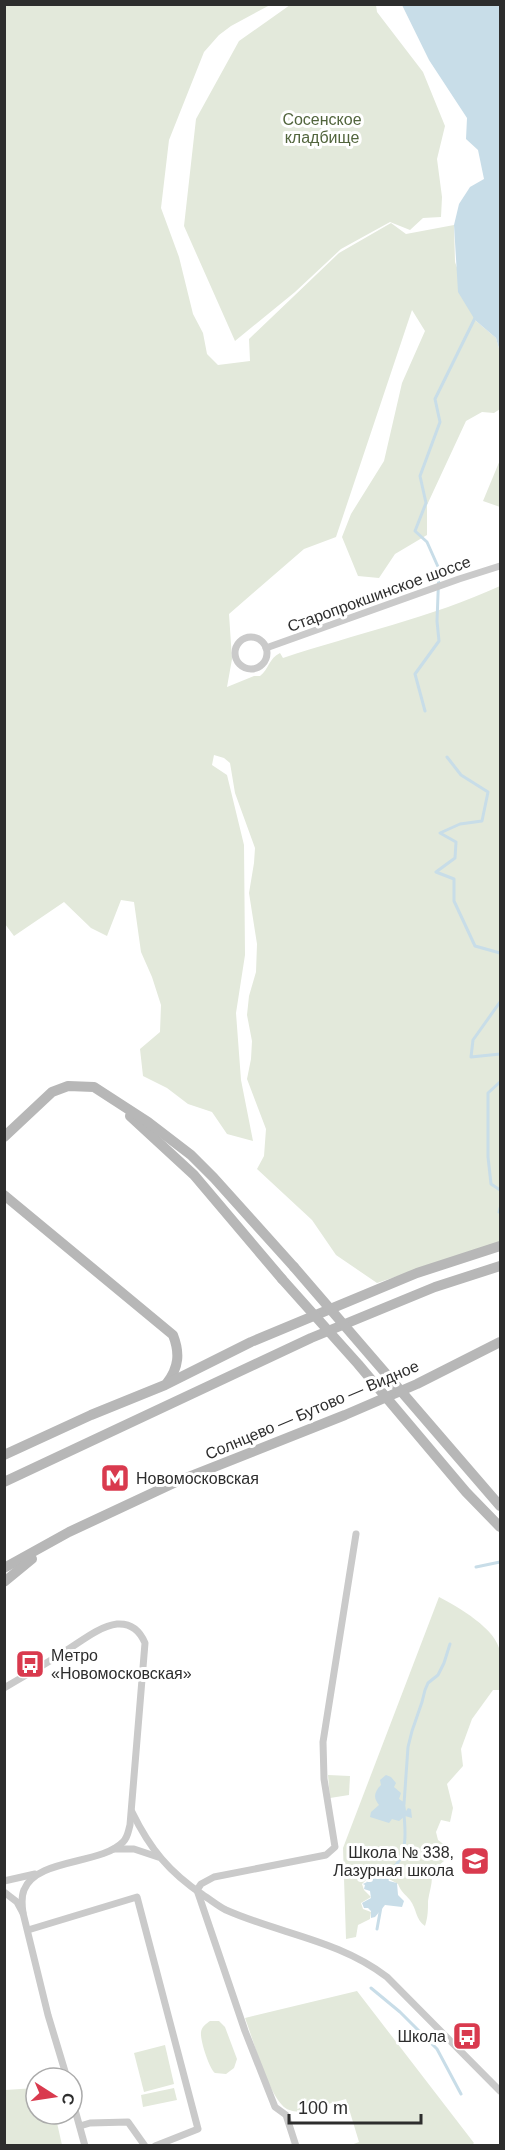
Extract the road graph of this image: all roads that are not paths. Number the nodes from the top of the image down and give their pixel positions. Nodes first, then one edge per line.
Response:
1 (501, 566) edge
2 (266, 648) junction
3 (115, 1101) junction
4 (4, 1137) edge
5 (5, 1196) edge
6 (501, 1246) edge
7 (501, 1266) edge
8 (501, 1342) edge
9 (165, 1385) junction
10 (4, 1455) edge
11 (4, 1482) edge
12 (501, 1506) edge
13 (501, 1527) edge
14 (69, 1533) junction
15 (356, 1534) dead end
16 (4, 1568) edge
17 (4, 1582) edge
18 (4, 1688) edge
19 (131, 1810) junction
20 (114, 1849) junction
21 (158, 1857) junction
22 (38, 1874) junction
23 (4, 1881) edge
24 (197, 1890) junction
25 (4, 1892) edge
26 (23, 1913) junction
27 (28, 1930) junction
28 (63, 2066) edge
29 (501, 2091) edge
30 (84, 2125) edge
31 (80, 2126) edge
32 (85, 2145) edge
33 (145, 2145) edge
34 (154, 2145) edge
35 (296, 2145) edge

1 - 2 street, Старопрокшинское шоссе
2 - 2 street, Старопрокшинское шоссе
3 - 4 main road
3 - 12 main road, bridge
3 - 13 main road, bridge
5 - 9 main road
6 - 9 main road
7 - 11 main road
8 - 14 main road, Солнцево — Бутово — Видное
9 - 10 main road
14 - 16 main road, Солнцево — Бутово — Видное
14 - 17 main road
15 - 24 street
18 - 19 street
19 - 20 street
19 - 21 street
20 - 21 street
20 - 22 street
21 - 24 street
22 - 23 street
22 - 26 street
24 - 29 street
24 - 35 street
25 - 26 street
26 - 27 street
27 - 28 street
27 - 34 street
30 - 33 street
31 - 32 street

